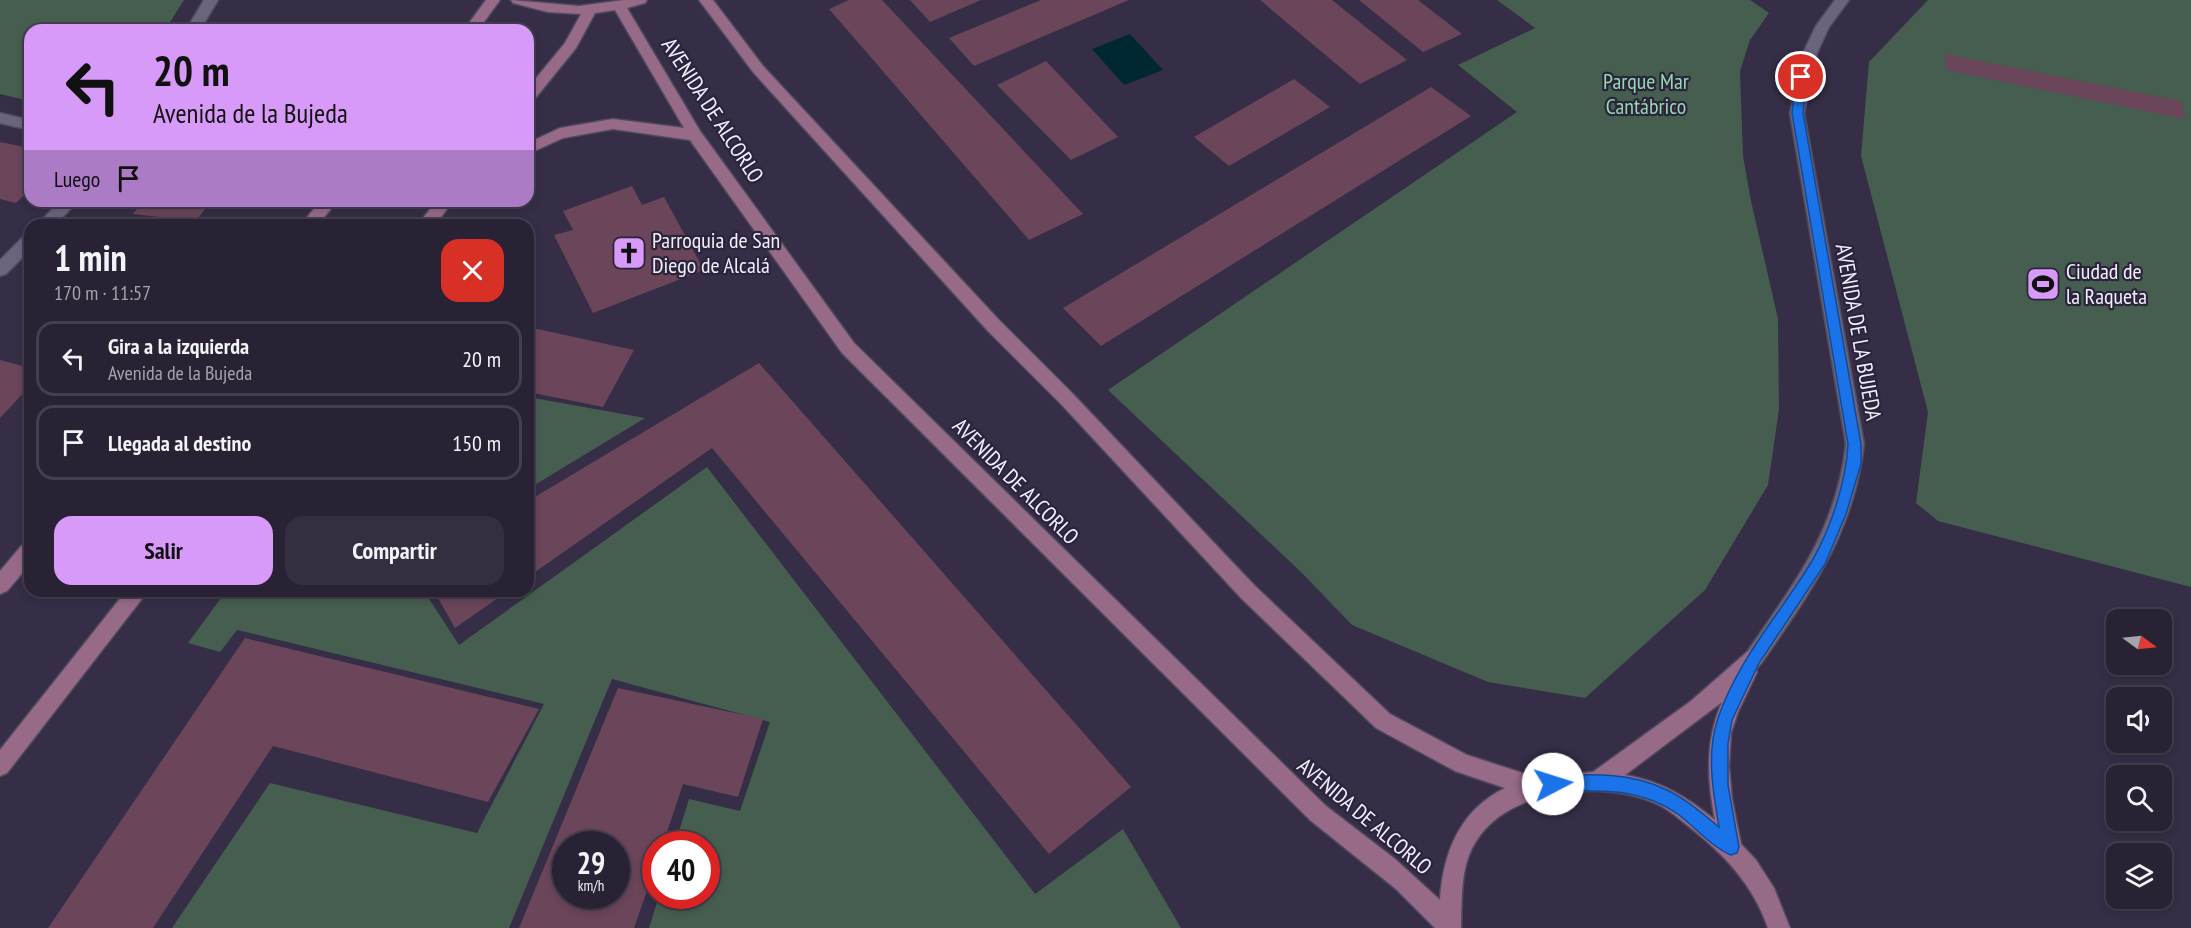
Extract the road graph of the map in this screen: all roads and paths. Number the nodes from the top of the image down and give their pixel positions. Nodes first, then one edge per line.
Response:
1 (211, 0) edge
2 (494, 0) edge
3 (518, 0) edge
4 (640, 0) edge
5 (706, 0) edge
6 (1842, 0) edge
7 (619, 6) junction
8 (590, 10) junction
9 (197, 24) edge
10 (476, 24) edge
11 (534, 91) edge
12 (0, 118) edge
13 (24, 124) edge
14 (694, 135) junction
15 (534, 147) edge
16 (64, 207) edge
17 (324, 207) edge
18 (440, 207) edge
19 (446, 207) edge
20 (51, 219) edge
21 (314, 219) edge
22 (431, 219) edge
23 (431, 219) edge
24 (24, 246) edge
25 (0, 270) edge
26 (24, 557) edge
27 (0, 585) edge
28 (133, 597) edge
29 (1754, 658) junction
30 (0, 766) edge
31 (1597, 781) junction
32 (1534, 787) junction
33 (1731, 847) junction
34 (1450, 928) edge
35 (1779, 928) edge

1 - 9 street
2 - 10 street
3 - 8 street
4 - 7 street
5 - 32 street
6 - 29 street, AVENIDA DE LA BUJEDA
7 - 8 street
7 - 14 street, AVENIDA DE ALCORLO
8 - 11 street
12 - 13 street
14 - 15 street
14 - 34 street, AVENIDA DE ALCORLO
16 - 20 street
17 - 21 street
18 - 22 street
19 - 23 street
24 - 25 street
26 - 27 street
28 - 30 street
29 - 31 street, AVENIDA DE LA BUJEDA
29 - 33 street, AVENIDA DE LA BUJEDA
31 - 32 street
31 - 33 street
32 - 34 street
33 - 35 street

